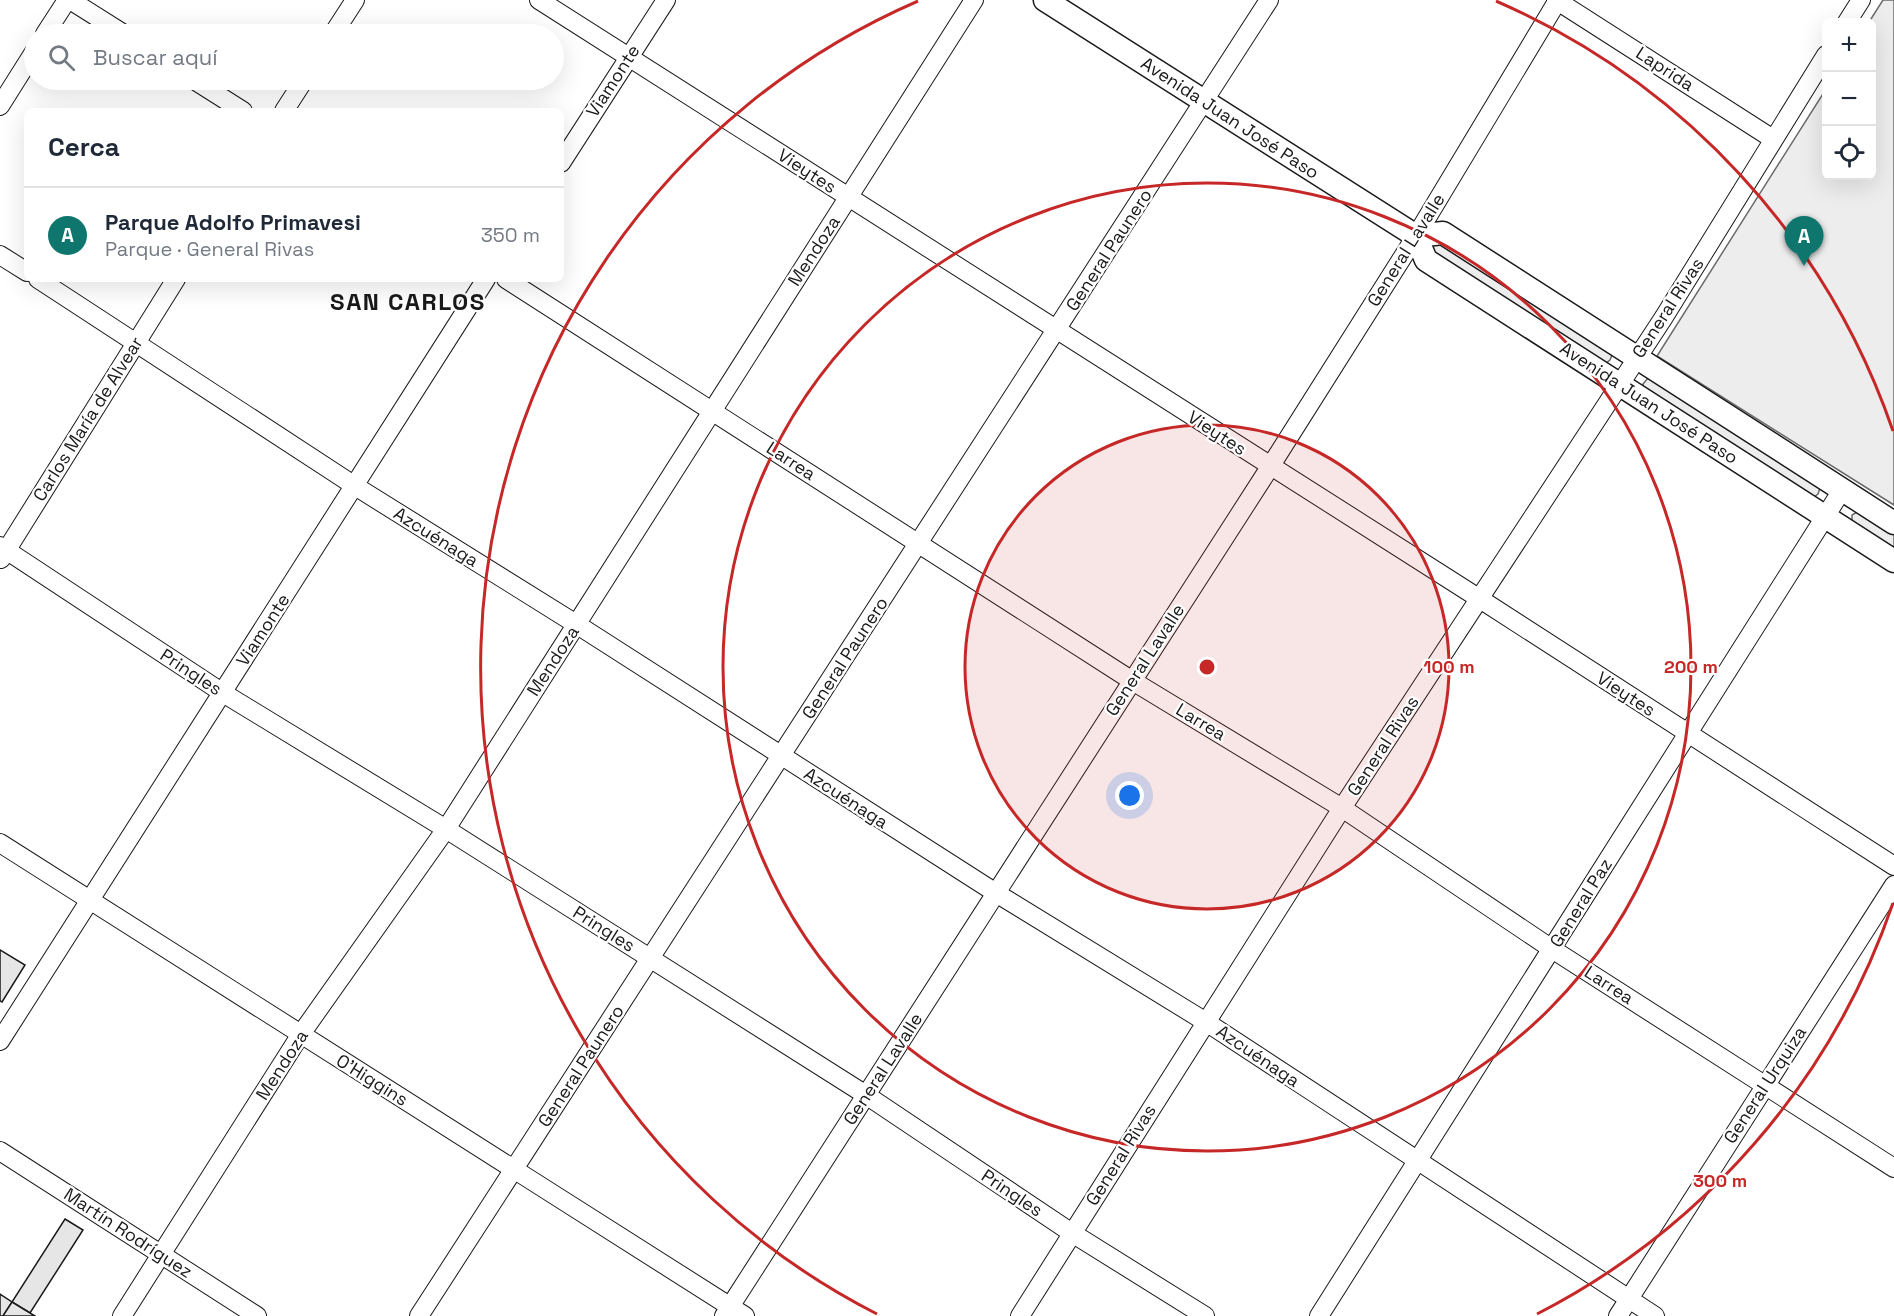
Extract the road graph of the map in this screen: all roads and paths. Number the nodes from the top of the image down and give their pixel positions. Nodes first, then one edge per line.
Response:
1 (69, 0) edge
2 (355, 0) edge
3 (539, 0) edge
4 (666, 0) edge
5 (974, 0) edge
6 (1045, 0) edge
7 (1269, 0) edge
8 (1557, 0) edge
9 (1861, 0) edge
10 (1850, 18) edge
11 (52, 24) edge
12 (108, 24) edge
13 (339, 24) edge
14 (629, 57) junction
15 (1822, 63) edge
16 (24, 68) edge
17 (210, 90) edge
18 (298, 90) edge
19 (1205, 102) junction
20 (0, 106) edge
21 (238, 108) edge
22 (286, 108) edge
23 (1773, 139) junction
24 (564, 158) edge
25 (848, 197) junction
26 (1416, 236) junction
27 (0, 255) edge
28 (24, 270) edge
29 (43, 282) edge
30 (174, 282) edge
31 (484, 282) edge
32 (511, 282) edge
33 (1056, 331) junction
34 (136, 342) junction
35 (1636, 358) junction
36 (1619, 384) junction
37 (711, 410) junction
38 (1270, 467) junction
39 (355, 486) junction
40 (1842, 490) junction
41 (1825, 517) junction
42 (1894, 523) edge
43 (919, 543) junction
44 (2, 552) edge
45 (1894, 561) edge
46 (1480, 599) junction
47 (576, 624) junction
48 (1131, 680) junction
49 (223, 693) junction
50 (1688, 734) junction
51 (781, 756) junction
52 (1342, 808) junction
53 (446, 829) junction
54 (0, 843) edge
55 (1894, 866) edge
56 (1894, 885) edge
57 (996, 893) junction
58 (90, 900) junction
59 (1552, 949) junction
60 (650, 959) junction
61 (1206, 1022) junction
62 (301, 1034) junction
63 (0, 1041) edge
64 (1765, 1085) junction
65 (866, 1095) junction
66 (0, 1151) edge
67 (1417, 1162) junction
68 (1894, 1168) edge
69 (514, 1169) junction
70 (1072, 1233) junction
71 (162, 1255) junction
72 (1629, 1300) junction
73 (733, 1313) edge
74 (122, 1316) edge
75 (257, 1316) edge
76 (419, 1316) edge
77 (1020, 1316) edge
78 (1205, 1316) edge
79 (1319, 1316) edge
80 (1618, 1316) edge
81 (1655, 1316) edge

1 - 11 street
1 - 12 street
2 - 13 street
3 - 14 street, Vieytes
4 - 14 street, Viamonte
5 - 25 street, Mendoza
6 - 19 main road, Avenida Juan José Paso
7 - 19 street, General Paunero
8 - 23 street, Laprida
8 - 26 street, General Lavalle
9 - 10 street
14 - 24 street, Viamonte
14 - 25 street, Vieytes
15 - 23 street, General Rivas
16 - 20 street
17 - 21 street
18 - 22 street
19 - 26 main road, Avenida Juan José Paso
19 - 33 street, General Paunero
23 - 35 street, General Rivas
25 - 33 street, Vieytes
25 - 37 street, Mendoza
26 - 35 main road, Avenida Juan José Paso
26 - 36 main road, Avenida Juan José Paso
26 - 38 street, General Lavalle
27 - 28 street
29 - 34 street, Azcuénaga
30 - 34 street, Carlos María de Alvear
31 - 39 street, Viamonte
32 - 37 street, Larrea
33 - 38 street, Vieytes
33 - 43 street, General Paunero
34 - 39 street, Azcuénaga
34 - 44 street, Carlos María de Alvear
35 - 36 street, General Rivas
35 - 40 main road, Avenida Juan José Paso
36 - 41 main road, Avenida Juan José Paso
36 - 46 street, General Rivas
37 - 43 street, Larrea
37 - 47 street, Mendoza
38 - 46 street, Vieytes
38 - 48 street, General Lavalle
39 - 47 street, Azcuénaga
39 - 49 street, Viamonte
40 - 41 street, General Paz
40 - 42 main road, Avenida Juan José Paso
41 - 45 main road, Avenida Juan José Paso
41 - 50 street, General Paz
43 - 48 street, Larrea
43 - 51 street, General Paunero
44 - 49 street, Pringles
46 - 50 street, Vieytes
46 - 52 street, General Rivas
47 - 51 street, Azcuénaga
47 - 53 street, Mendoza
48 - 52 street, Larrea
48 - 57 street, General Lavalle
49 - 53 street, Pringles
49 - 58 street, Viamonte
50 - 55 street, Vieytes
50 - 59 street, General Paz
51 - 57 street, Azcuénaga
51 - 60 street, General Paunero
52 - 59 street, Larrea
52 - 61 street, General Rivas
53 - 60 street, Pringles
53 - 62 street, Mendoza
54 - 58 street, O'Higgins
56 - 64 street, General Urquiza
57 - 61 street, Azcuénaga
57 - 65 street, General Lavalle
58 - 62 street, O'Higgins
58 - 63 street, Viamonte
59 - 64 street, Larrea
59 - 67 street, General Paz
60 - 65 street, Pringles
60 - 69 street, General Paunero
61 - 67 street, Azcuénaga
61 - 70 street, General Rivas
62 - 69 street, O'Higgins
62 - 71 street, Mendoza
64 - 68 street, Larrea
64 - 72 street, General Urquiza
65 - 70 street, Pringles
65 - 73 street, General Lavalle
66 - 71 street, Martín Rodríguez
67 - 72 street, Azcuénaga
67 - 79 street, General Paz
69 - 73 street, O'Higgins
69 - 76 street, General Paunero
70 - 77 street, General Rivas
70 - 78 street, Pringles
71 - 74 street, Mendoza
71 - 75 street, Martín Rodríguez
72 - 80 street, General Urquiza
72 - 81 street, Azcuénaga

